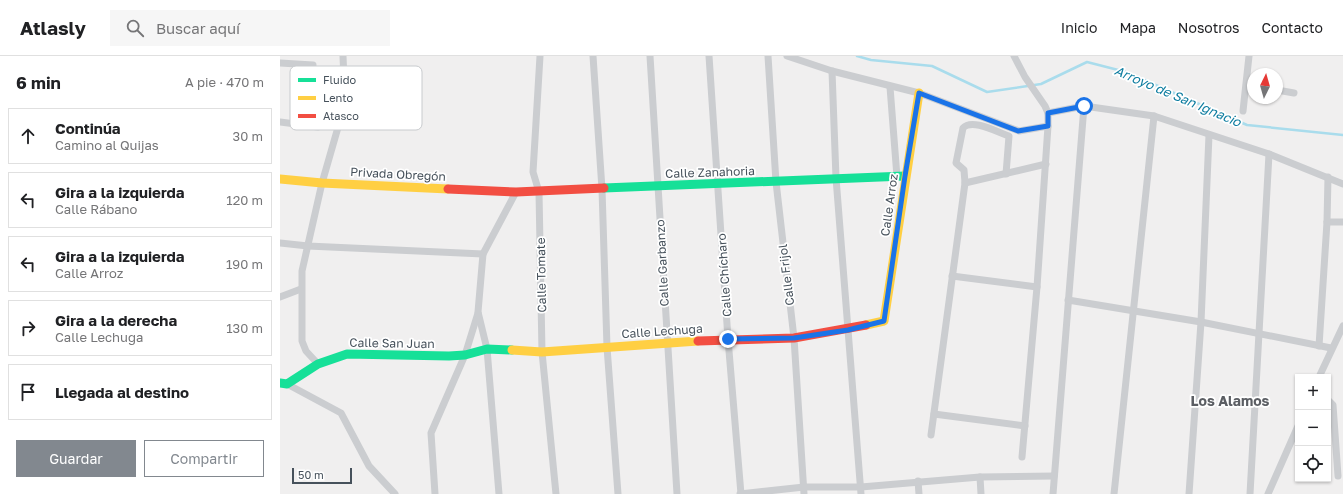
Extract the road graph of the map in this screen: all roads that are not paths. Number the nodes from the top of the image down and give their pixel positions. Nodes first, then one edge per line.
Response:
1 (343, 56) edge
2 (540, 56) edge
3 (593, 56) edge
4 (650, 56) edge
5 (709, 56) edge
6 (768, 56) edge
7 (787, 56) edge
8 (1014, 56) edge
9 (1249, 56) edge
10 (280, 62) edge
11 (314, 65) dead end
12 (343, 66) edge
13 (1249, 68) edge
14 (832, 71) junction
15 (890, 87) junction
16 (1283, 91) edge
17 (919, 93) junction
18 (1247, 93) edge
19 (1294, 94) dead end
20 (1084, 106) junction
21 (1243, 111) dead end
22 (1048, 113) junction
23 (1154, 116) junction
24 (280, 122) edge
25 (290, 123) edge
26 (1048, 126) junction
27 (337, 130) edge
28 (1209, 135) junction
29 (1269, 154) junction
30 (1046, 164) junction
31 (1006, 174) junction
32 (901, 176) junction
33 (1328, 177) junction
34 (836, 178) junction
35 (280, 179) edge
36 (322, 182) junction
37 (776, 182) junction
38 (965, 183) junction
39 (1343, 184) edge
40 (717, 185) junction
41 (657, 186) junction
42 (602, 189) junction
43 (516, 192) junction
44 (539, 192) junction
45 (1327, 222) junction
46 (1343, 222) edge
47 (280, 243) edge
48 (308, 246) junction
49 (483, 254) junction
50 (952, 276) junction
51 (1037, 287) junction
52 (301, 289) junction
53 (280, 297) edge
54 (1068, 300) junction
55 (1133, 311) junction
56 (478, 312) junction
57 (884, 321) joint
58 (1201, 322) junction
59 (1343, 326) edge
60 (848, 330) junction
61 (1260, 334) junction
62 (794, 338) junction
63 (728, 339) junction
64 (667, 344) junction
65 (607, 346) junction
66 (1319, 346) junction
67 (1331, 348) junction
68 (487, 349) junction
69 (542, 352) junction
70 (465, 355) junction
71 (318, 364) junction
72 (1320, 374) edge
73 (283, 384) edge
74 (1331, 403) edge
75 (934, 414) junction
76 (1025, 426) junction
77 (1295, 433) edge
78 (931, 435) dead end
79 (1022, 457) dead end
80 (1054, 476) junction
81 (1338, 476) dead end
82 (980, 477) junction
83 (918, 482) junction
84 (861, 490) edge
85 (804, 491) edge
86 (394, 494) edge
87 (435, 494) edge
88 (499, 494) edge
89 (556, 494) edge
90 (618, 494) edge
91 (677, 494) edge
92 (741, 494) edge
93 (919, 494) edge
94 (981, 494) edge
95 (1053, 494) edge
96 (1114, 494) edge
97 (1190, 494) edge
98 (1250, 494) edge
99 (1268, 494) edge

1 - 12 street
2 - 44 street, Calle Tomate
3 - 42 street
4 - 41 street, Calle Garbanzo
5 - 40 street, Calle Chícharo
6 - 37 street, Calle Frijol
7 - 14 street
8 - 22 street
9 - 13 street
10 - 11 street
14 - 15 street
14 - 34 street
15 - 17 street
15 - 32 street, Calle Arroz
16 - 19 street
17 - 26 street
17 - 32 street, Calle Arroz
18 - 21 street
20 - 22 street
20 - 23 street
20 - 54 street
22 - 26 street
23 - 28 street
23 - 55 street
24 - 25 street
26 - 30 street
27 - 36 street
28 - 29 street
28 - 58 street
29 - 33 street
29 - 61 street
30 - 31 street
30 - 51 street
31 - 38 street
31 - 38 street
32 - 34 street, Calle Zanahoria
32 - 57 street, Calle Arroz
33 - 39 street
33 - 45 street
34 - 37 street, Calle Zanahoria
34 - 60 street
35 - 36 street, Privada Obregón
36 - 43 street, Privada Obregón
36 - 48 street
37 - 40 street, Calle Zanahoria
37 - 62 street, Calle Frijol
38 - 50 street
40 - 41 street, Calle Zanahoria
40 - 63 street, Calle Chícharo
41 - 42 street, Calle Zanahoria
41 - 64 street, Calle Garbanzo
42 - 44 street, Calle Zanahoria
42 - 65 street
43 - 44 street, Calle Zanahoria
43 - 49 street
44 - 69 street, Calle Tomate
45 - 46 street
45 - 66 street
47 - 48 street
48 - 49 street
48 - 52 street
49 - 56 street
50 - 51 street
50 - 75 street
51 - 76 street
52 - 53 street
52 - 71 street
54 - 55 street
54 - 80 street
55 - 58 street
55 - 96 street
56 - 68 street
56 - 70 street
57 - 60 street, Calle Lechuga
58 - 61 street
58 - 97 street
59 - 67 street
60 - 62 street, Calle Lechuga
60 - 84 street
61 - 66 street
61 - 98 street
62 - 63 street, Calle Lechuga
62 - 85 street, Calle Frijol
63 - 64 street, Calle Lechuga
63 - 92 street, Calle Chícharo
64 - 65 street, Calle Lechuga
64 - 91 street, Calle Garbanzo
65 - 69 street, Calle Lechuga
65 - 90 street
66 - 67 street
67 - 72 street
68 - 69 street, Calle Lechuga
68 - 70 street, Calle Lechuga
68 - 88 street
69 - 89 street, Calle Tomate
70 - 71 street, Calle San Juan
70 - 87 street
71 - 73 street, Calle San Juan
73 - 86 street
74 - 81 street
75 - 76 street
75 - 78 street
76 - 79 street
77 - 99 street
80 - 82 street
80 - 95 street
82 - 83 street
82 - 94 street
83 - 84 street
83 - 93 street
84 - 85 street
85 - 92 street

